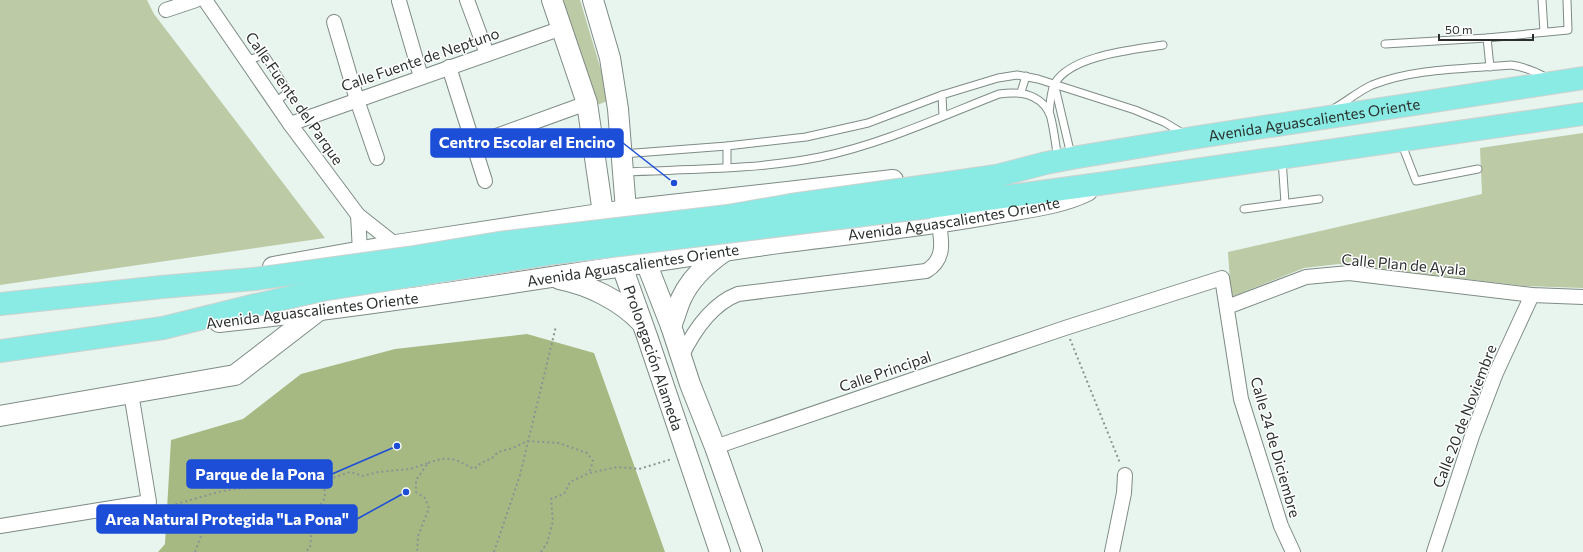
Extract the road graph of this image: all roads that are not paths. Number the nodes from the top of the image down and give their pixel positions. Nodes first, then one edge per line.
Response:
1 (196, 0) edge
2 (205, 0) edge
3 (467, 0) edge
4 (552, 0) edge
5 (593, 0) edge
6 (1542, 0) edge
7 (1546, 0) edge
8 (1567, 0) edge
9 (399, 1) edge
10 (166, 10) dead end
11 (334, 22) dead end
12 (562, 28) junction
13 (1544, 32) junction
14 (1487, 38) junction
15 (1384, 44) dead end
16 (1163, 45) dead end
17 (487, 54) junction
18 (450, 67) junction
19 (1490, 67) junction
20 (1026, 76) junction
21 (421, 77) junction
22 (1583, 78) edge
23 (1554, 82) junction
24 (1054, 83) junction
25 (1021, 92) junction
26 (942, 95) junction
27 (357, 100) junction
28 (587, 103) junction
29 (1049, 113) junction
30 (1583, 114) edge
31 (943, 116) junction
32 (1317, 118) junction
33 (290, 124) junction
34 (1192, 138) junction
35 (1400, 140) junction
36 (474, 144) junction
37 (727, 146) junction
38 (377, 158) dead end
39 (1282, 158) junction
40 (1059, 161) junction
41 (622, 163) junction
42 (728, 167) junction
43 (1478, 169) dead end
44 (485, 181) dead end
45 (1319, 199) dead end
46 (1285, 203) junction
47 (932, 206) junction
48 (653, 208) junction
49 (1244, 209) dead end
50 (626, 210) junction
51 (603, 213) junction
52 (358, 215) junction
53 (552, 220) junction
54 (396, 244) junction
55 (360, 251) junction
56 (725, 251) junction
57 (650, 262) junction
58 (622, 267) junction
59 (556, 276) junction
60 (162, 287) junction
61 (1532, 295) junction
62 (1583, 297) edge
63 (0, 304) edge
64 (1227, 307) junction
65 (318, 311) junction
66 (642, 323) junction
67 (671, 326) junction
68 (163, 328) junction
69 (1066, 328) joint
70 (0, 351) edge
71 (682, 357) junction
72 (131, 393) junction
73 (0, 416) edge
74 (715, 447) junction
75 (1124, 475) road end
76 (0, 526) edge
77 (720, 552) edge
78 (752, 552) edge
79 (1112, 552) edge
80 (1293, 552) edge
81 (1434, 552) edge

1 - 10 street
2 - 33 street, Calle Fuente del Parque
3 - 17 street
4 - 12 street, Prolongación Alameda
5 - 41 street, Prolongación Alameda
6 - 7 lane
6 - 13 lane
8 - 13 lane
9 - 21 street
11 - 27 street
12 - 17 street, Calle Fuente de Neptuno
12 - 28 street, Prolongación Alameda
13 - 14 lane
14 - 15 lane
14 - 19 lane
16 - 24 lane
17 - 18 street, Calle Fuente de Neptuno
18 - 21 street, Calle Fuente de Neptuno
18 - 36 street
19 - 23 lane
19 - 32 lane
20 - 24 lane
20 - 25 lane
20 - 26 lane
21 - 27 street, Calle Fuente de Neptuno
22 - 23 main road, Avenida Aguascalientes Oriente
23 - 32 main road, Avenida Aguascalientes Oriente
24 - 29 lane
24 - 34 lane
24 - 40 lane
25 - 29 lane
25 - 31 lane
26 - 31 lane
26 - 37 lane
27 - 33 street, Calle Fuente de Neptuno
27 - 38 street
28 - 36 street
28 - 51 street, Prolongación Alameda
29 - 40 lane
30 - 35 main road, Avenida Aguascalientes Oriente
31 - 42 lane
32 - 34 main road, Avenida Aguascalientes Oriente
33 - 52 street, Calle Fuente del Parque
34 - 40 main road, Avenida Aguascalientes Oriente
35 - 39 main road, Avenida Aguascalientes Oriente
35 - 43 lane
36 - 44 street
37 - 41 lane
37 - 42 lane
39 - 46 lane
39 - 47 main road, Avenida Aguascalientes Oriente
40 - 47 main road, Avenida Aguascalientes Oriente
40 - 48 street, Avenida Aguascalientes Oriente
41 - 42 lane
41 - 50 street, Prolongación Alameda
45 - 46 lane
46 - 49 lane
47 - 56 street, Avenida Aguascalientes Oriente
47 - 60 main road, Avenida Aguascalientes Oriente, bridge
47 - 68 main road, Avenida Aguascalientes Oriente, bridge
47 - 71 street
48 - 50 street, Avenida Aguascalientes Oriente
48 - 57 street
50 - 51 street, Avenida Aguascalientes Oriente
50 - 57 street, Prolongación Alameda
51 - 53 street, Avenida Aguascalientes Oriente
51 - 58 street, Prolongación Alameda
52 - 54 street, Calle Fuente del Parque
52 - 55 street
53 - 54 street, Avenida Aguascalientes Oriente
53 - 59 street
54 - 55 street, Avenida Aguascalientes Oriente
55 - 60 street, Avenida Aguascalientes Oriente
56 - 57 street, Avenida Aguascalientes Oriente
56 - 67 street
57 - 58 street, Avenida Aguascalientes Oriente
57 - 67 street, Prolongación Alameda
58 - 59 street, Avenida Aguascalientes Oriente
58 - 66 street, Prolongación Alameda
59 - 65 street, Avenida Aguascalientes Oriente
59 - 66 street
60 - 63 main road, Avenida Aguascalientes Oriente
61 - 62 street, Calle Plan de Ayala
61 - 64 street, Calle Plan de Ayala
61 - 81 street, Calle 20 de Noviembre
64 - 69 street, Calle 24 de Diciembre
64 - 80 street, Calle 24 de Diciembre
65 - 68 street, Avenida Aguascalientes Oriente
65 - 72 street
66 - 77 street, Prolongación Alameda
67 - 71 street, Prolongación Alameda
68 - 70 main road, Avenida Aguascalientes Oriente
69 - 74 street, Calle Principal
71 - 74 street, Prolongación Alameda
72 - 73 street
72 - 76 street
74 - 78 street, Prolongación Alameda
75 - 79 street

